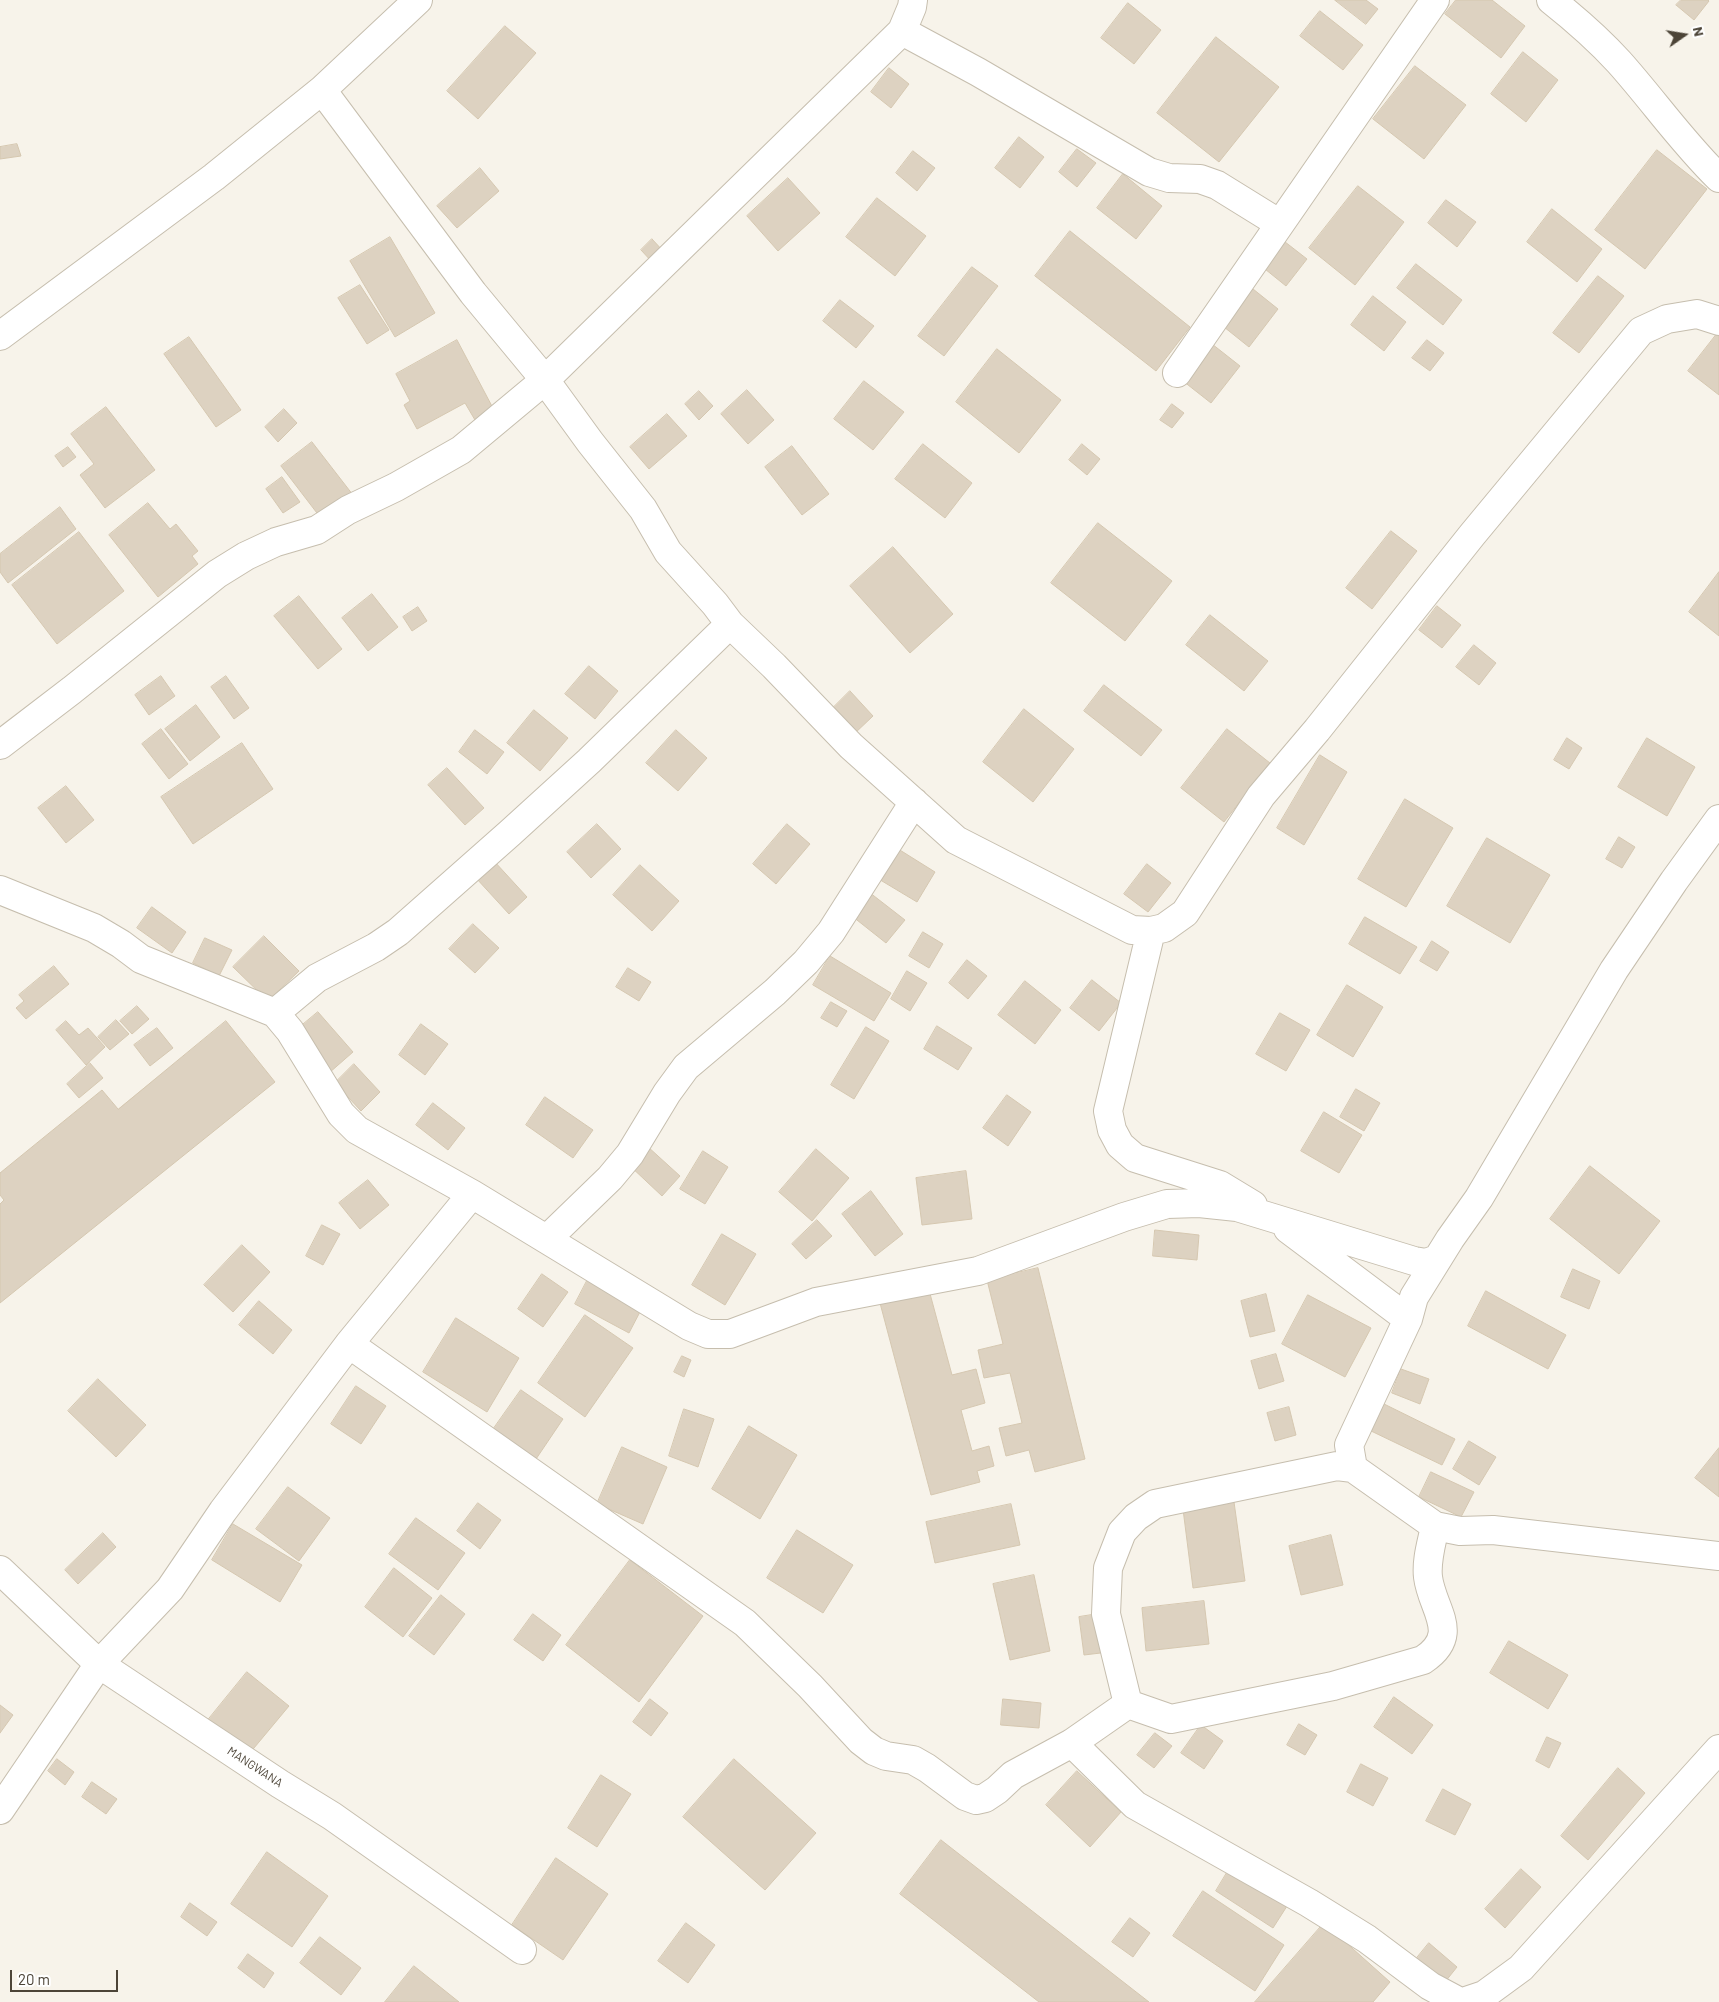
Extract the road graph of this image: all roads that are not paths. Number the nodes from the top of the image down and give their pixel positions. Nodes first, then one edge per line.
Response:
1 (418, 0) edge
2 (912, 0) edge
3 (1435, 0) edge
4 (1551, 0) edge
5 (902, 31) junction
6 (322, 90) junction
7 (1719, 178) edge
8 (1280, 224) junction
9 (1719, 321) edge
10 (0, 336) edge
11 (1178, 373) dead end
12 (545, 380) junction
13 (730, 624) junction
14 (0, 745) edge
15 (914, 802) junction
16 (1719, 820) edge
17 (0, 890) edge
18 (1151, 932) junction
19 (275, 1013) junction
20 (472, 1194) junction
21 (1272, 1216) junction
22 (547, 1239) junction
23 (1437, 1259) junction
24 (1408, 1319) junction
25 (349, 1344) junction
26 (1353, 1468) junction
27 (1435, 1526) junction
28 (1719, 1556) edge
29 (0, 1570) edge
30 (99, 1664) junction
31 (1128, 1704) junction
32 (1072, 1743) junction
33 (1718, 1755) edge
34 (0, 1810) edge
35 (522, 1950) dead end
36 (1462, 2002) edge

1 - 6 street
2 - 5 street
3 - 8 street
4 - 7 street
5 - 8 street
5 - 12 street
6 - 10 street
6 - 12 street
8 - 11 street
9 - 18 street
12 - 13 street
12 - 14 street
13 - 15 street
13 - 19 street
15 - 18 street
15 - 22 street
16 - 23 street
17 - 19 street
18 - 21 street
19 - 20 street
20 - 22 street
20 - 25 street
21 - 22 street
21 - 23 street
21 - 24 street
23 - 24 street
24 - 26 street
25 - 30 street
25 - 32 street
26 - 27 street
26 - 31 street
27 - 28 street
27 - 31 street
29 - 30 street, MANGWANA
30 - 34 street
30 - 35 street, MANGWANA
31 - 32 street
32 - 36 street
33 - 36 street

